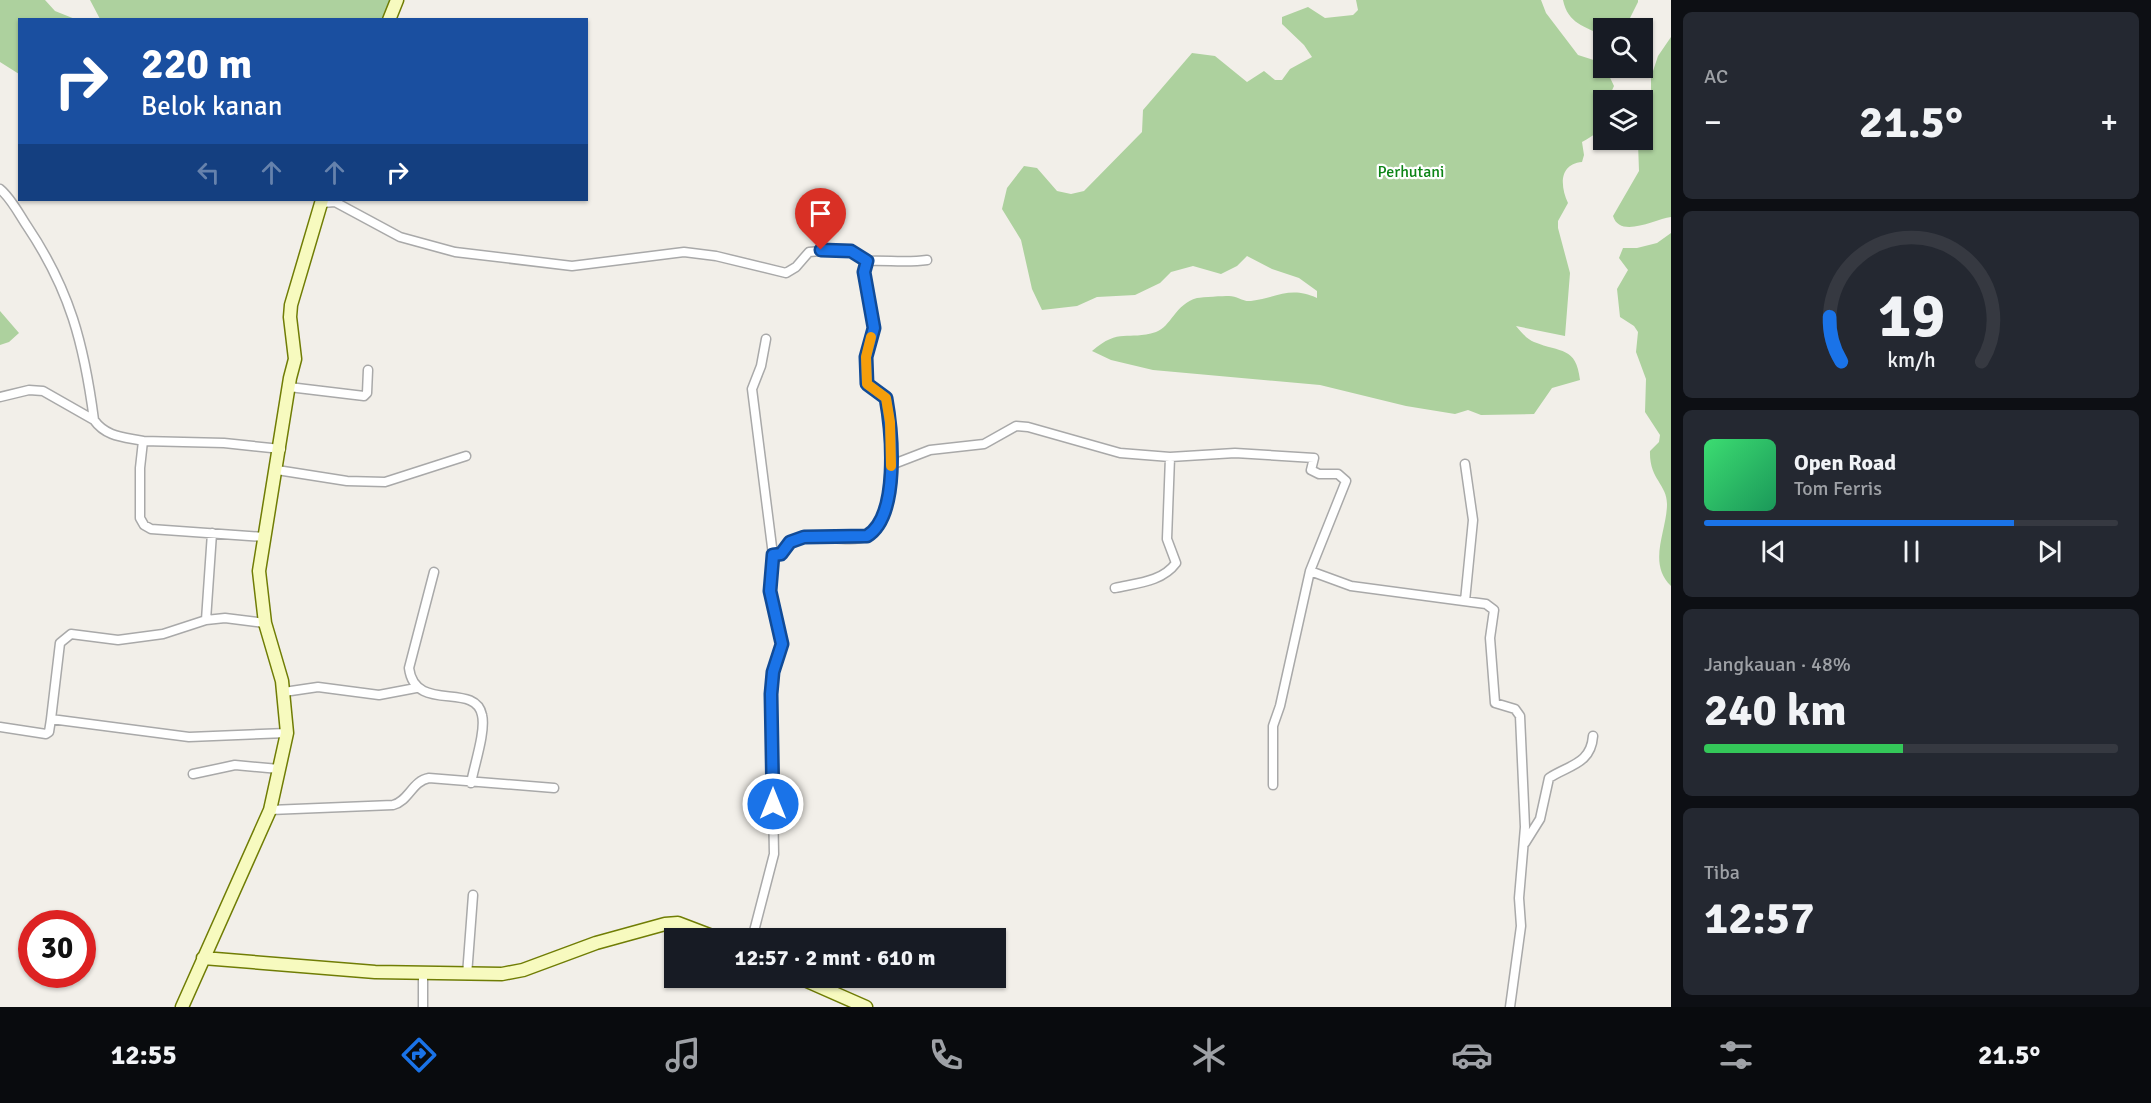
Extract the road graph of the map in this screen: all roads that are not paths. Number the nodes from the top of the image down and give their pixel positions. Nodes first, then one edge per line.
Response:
1 (397, 0) edge
2 (390, 18) edge
3 (0, 189) edge
4 (322, 201) edge
5 (927, 260) dead end
6 (867, 261) junction
7 (766, 339) dead end
8 (368, 370) dead end
9 (289, 387) junction
10 (0, 397) edge
11 (94, 420) junction
12 (143, 441) junction
13 (280, 449) junction
14 (466, 456) dead end
15 (1170, 457) junction
16 (1465, 464) dead end
17 (891, 465) junction
18 (277, 470) junction
19 (212, 533) junction
20 (264, 537) junction
21 (773, 555) junction
22 (1310, 571) junction
23 (434, 572) dead end
24 (1115, 588) dead end
25 (1466, 601) junction
26 (206, 620) junction
27 (265, 623) junction
28 (416, 688) junction
29 (284, 692) junction
30 (51, 719) junction
31 (0, 727) edge
32 (287, 733) junction
33 (1593, 736) dead end
34 (279, 769) junction
35 (194, 774) dead end
36 (471, 783) junction
37 (1273, 785) dead end
38 (554, 788) dead end
39 (270, 810) junction
40 (1524, 844) junction
41 (473, 895) dead end
42 (691, 928) edge
43 (755, 928) edge
44 (203, 958) junction
45 (423, 973) junction
46 (467, 975) junction
47 (823, 988) edge
48 (182, 1007) edge
49 (423, 1007) edge
50 (866, 1007) edge
51 (1510, 1007) edge

1 - 2 street
3 - 11 street
4 - 6 street
4 - 9 street
5 - 6 street
6 - 17 street
7 - 21 street
8 - 9 street
9 - 13 street
10 - 11 street
11 - 12 street
12 - 13 street
12 - 19 street
13 - 18 street
14 - 18 street
15 - 17 street
15 - 22 street
15 - 24 street
16 - 25 street
17 - 21 street
18 - 20 street
19 - 20 street
19 - 26 street
20 - 27 street
21 - 43 street
22 - 25 street
22 - 37 street
23 - 28 street
25 - 40 street
26 - 27 street
26 - 30 street
27 - 29 street
28 - 29 street
28 - 36 street
29 - 32 street
30 - 31 street
30 - 32 street
32 - 34 street
33 - 40 street
34 - 35 street
34 - 39 street
36 - 38 street
36 - 39 street
39 - 44 street
40 - 51 street
41 - 46 street
42 - 46 street
44 - 45 street
44 - 48 street
45 - 46 street
45 - 49 street
47 - 50 street

